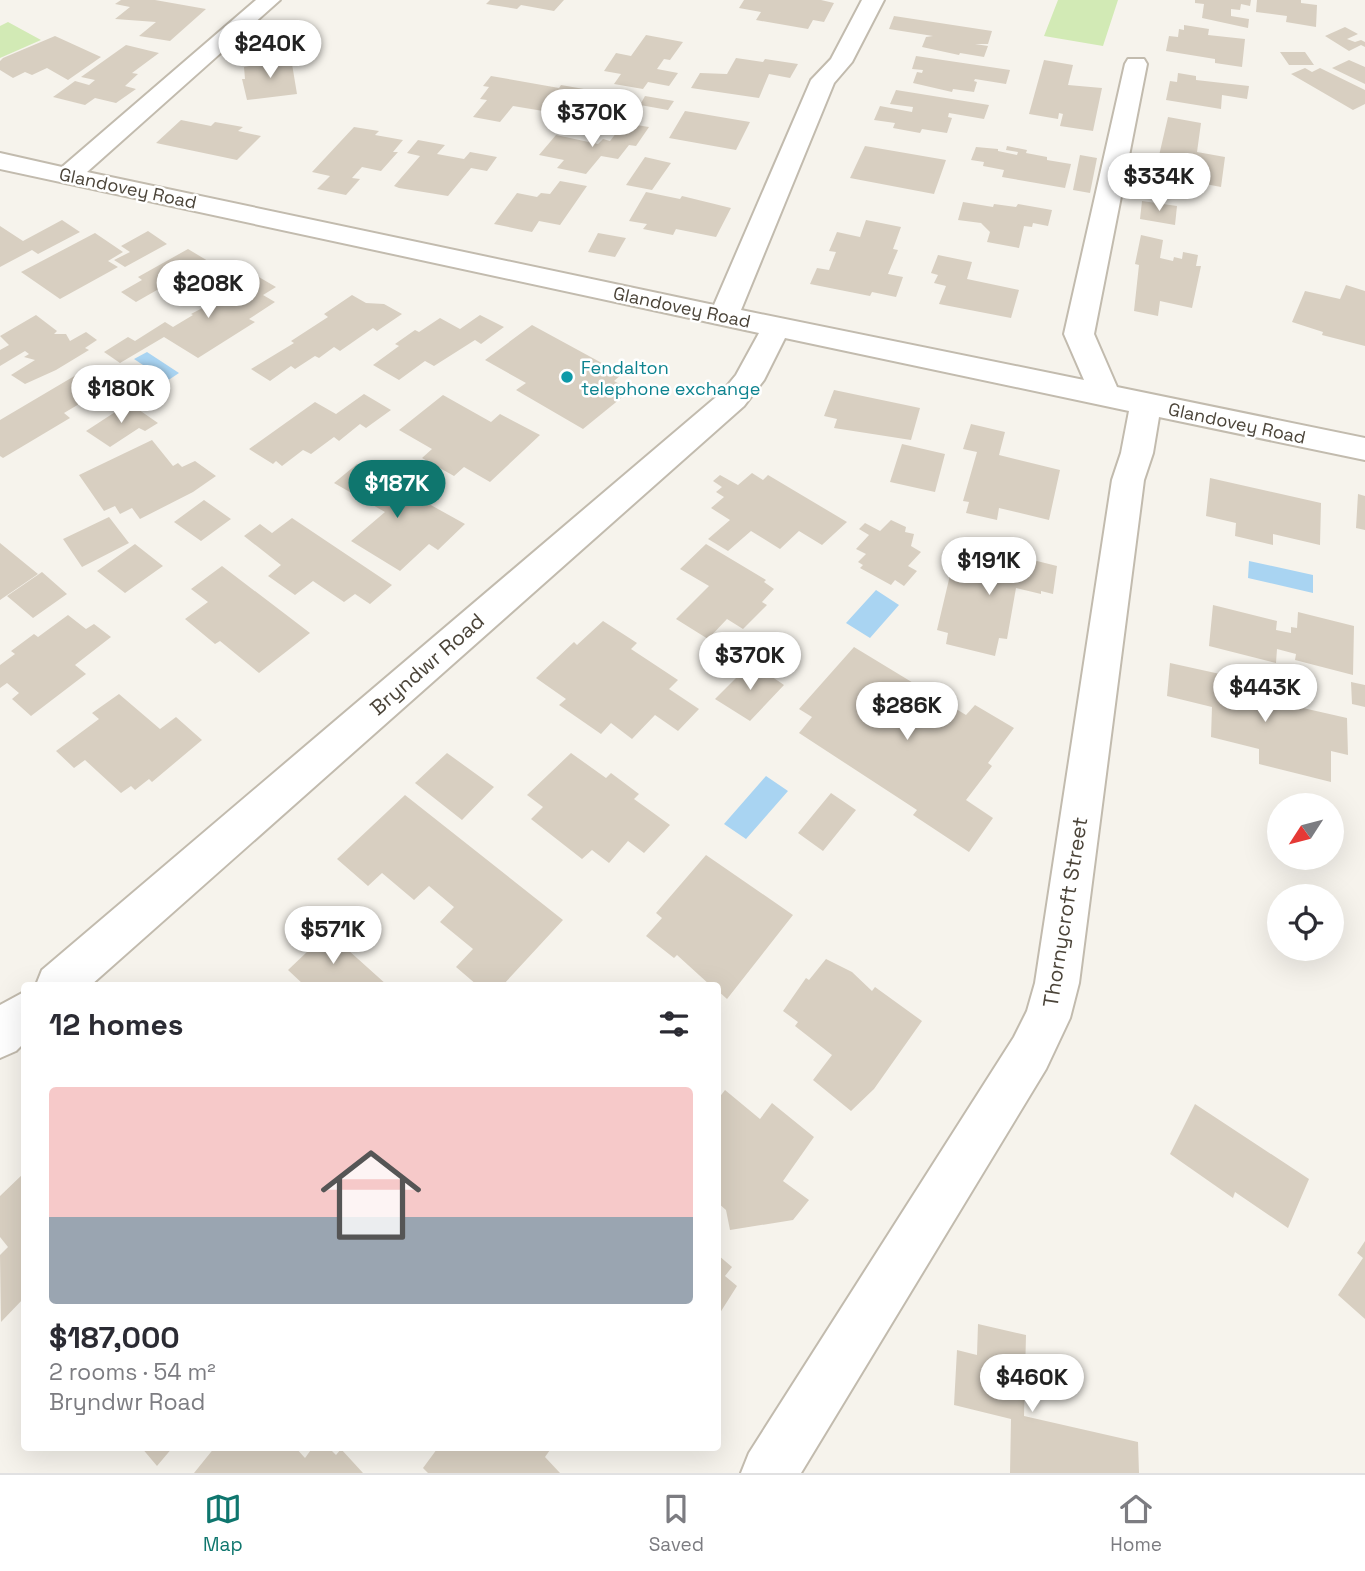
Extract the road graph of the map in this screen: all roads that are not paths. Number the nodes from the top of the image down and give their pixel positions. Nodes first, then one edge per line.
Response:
1 (269, 0) edge
2 (873, 0) edge
3 (1136, 64) dead end
4 (0, 161) edge
5 (68, 175) junction
6 (724, 316) junction
7 (776, 327) junction
8 (1105, 395) junction
9 (1146, 404) junction
10 (1365, 449) edge
11 (61, 982) edge
12 (21, 1017) edge
13 (0, 1035) edge
14 (769, 1473) edge

1 - 5 street
2 - 6 street
3 - 8 street
4 - 5 street, Glandovey Road
5 - 6 street, Glandovey Road
6 - 7 street, Glandovey Road
7 - 8 street, Glandovey Road
7 - 11 street, Bryndwr Road
8 - 9 street, Glandovey Road
9 - 10 street, Glandovey Road
9 - 14 street, Thornycroft Street
12 - 13 street

